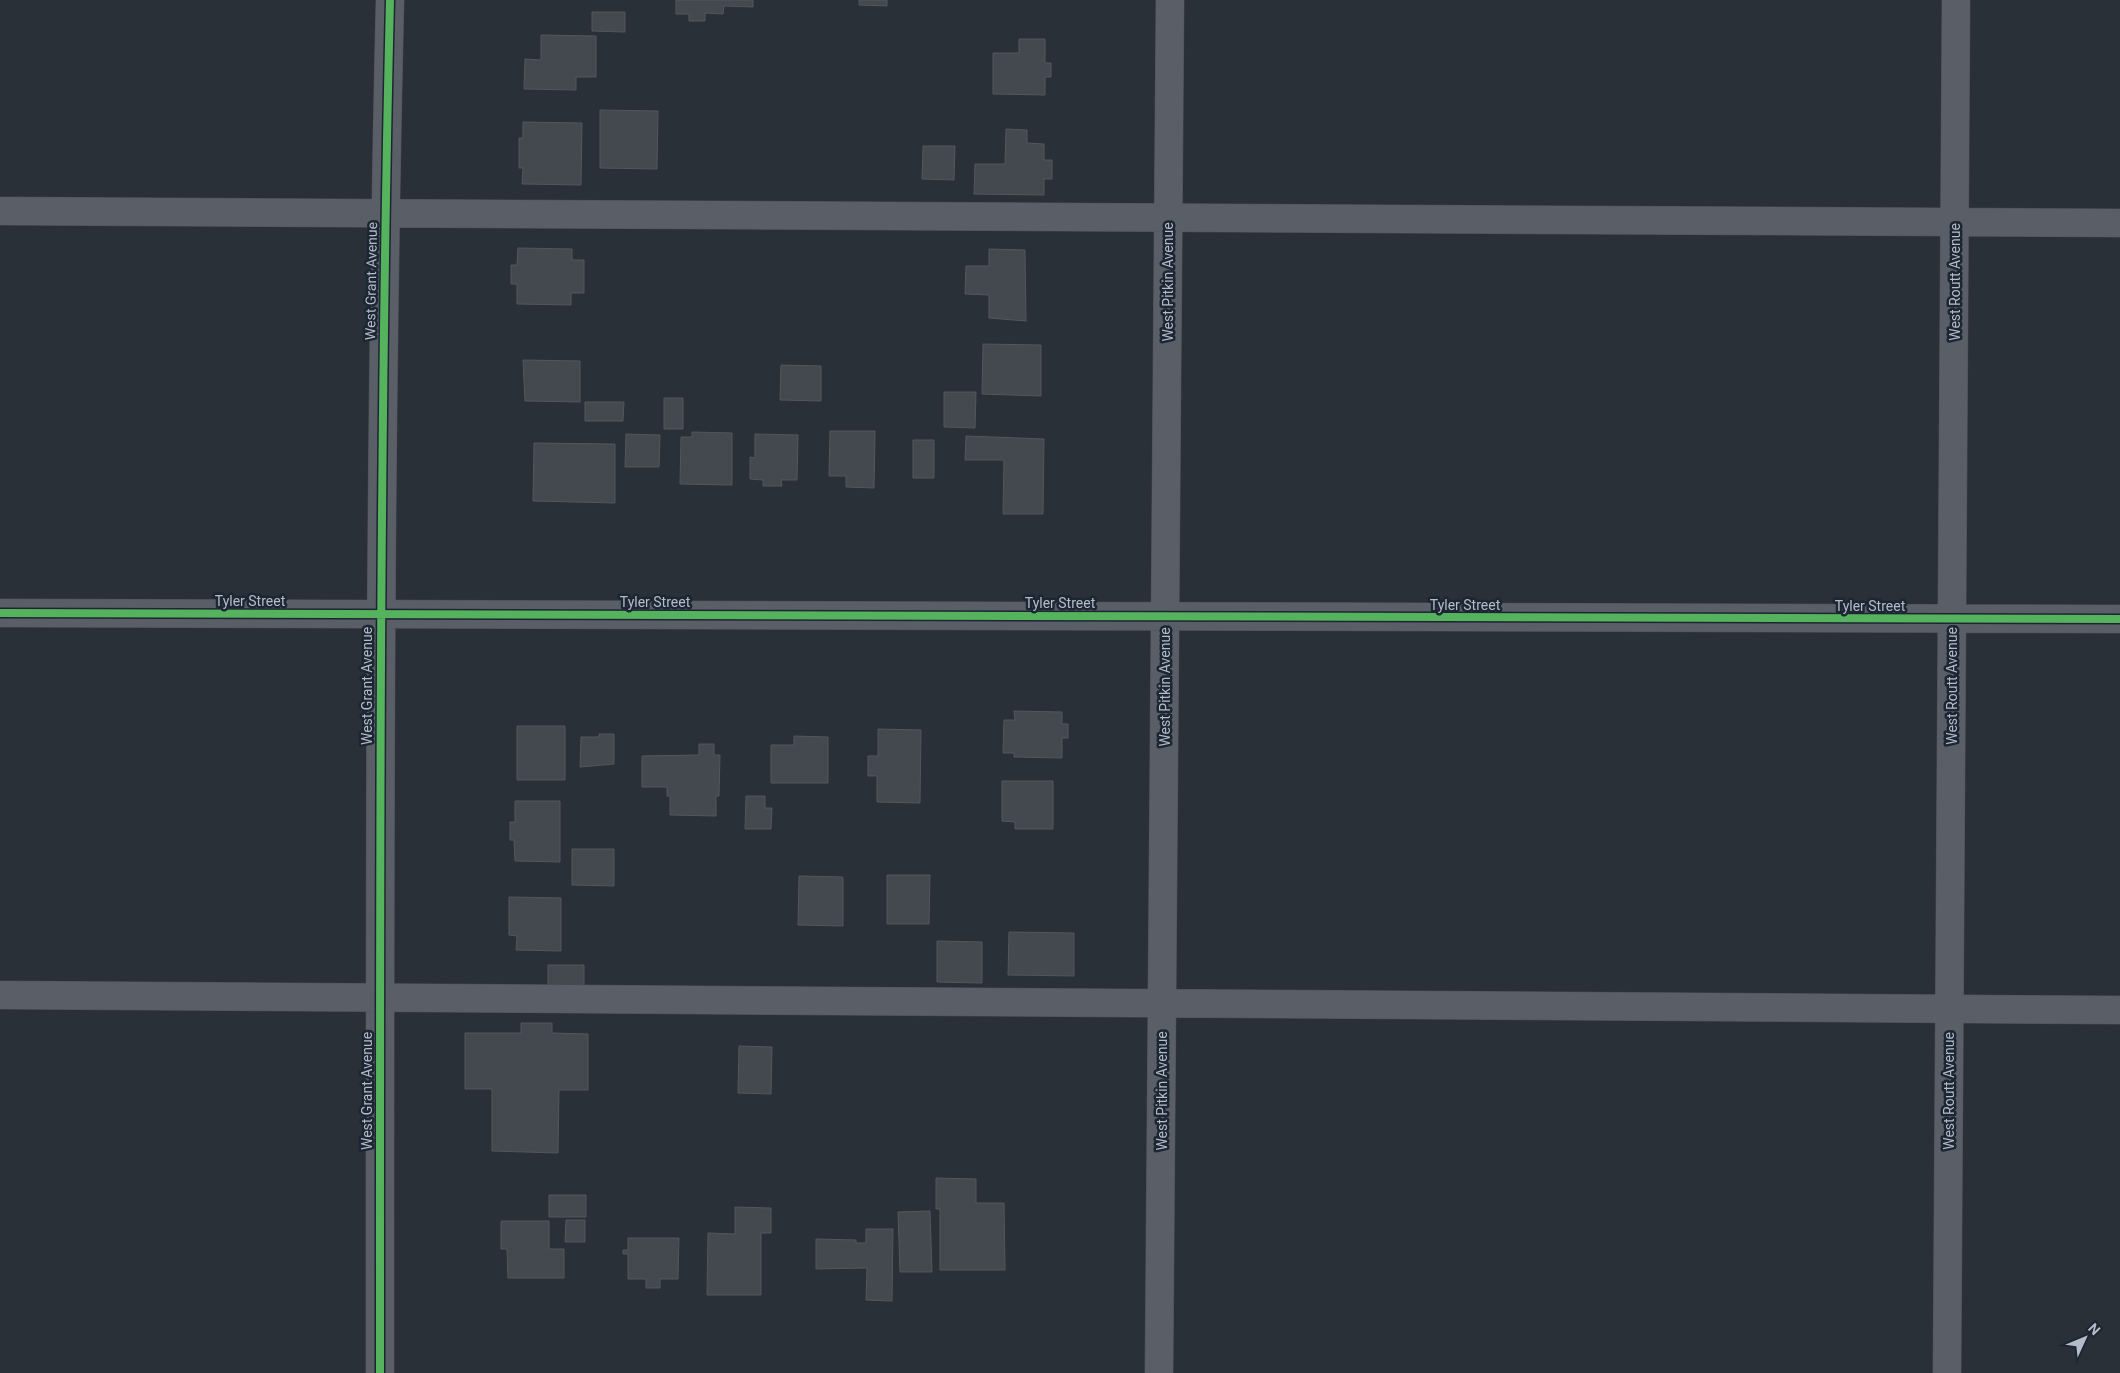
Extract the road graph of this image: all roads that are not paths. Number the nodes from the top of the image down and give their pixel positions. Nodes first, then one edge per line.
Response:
1 (390, 0) edge
2 (1170, 0) edge
3 (1956, 0) edge
4 (0, 211) edge
5 (385, 212) junction
6 (1168, 218) junction
7 (1955, 221) junction
8 (2120, 223) edge
9 (0, 613) edge
10 (380, 614) junction
11 (1166, 616) junction
12 (1952, 619) junction
13 (2120, 619) edge
14 (0, 995) edge
15 (380, 998) junction
16 (1162, 1003) junction
17 (1950, 1009) junction
18 (2120, 1010) edge
19 (380, 1373) edge
20 (1160, 1373) edge
21 (1948, 1373) edge

1 - 5 street, West Grant Avenue
2 - 6 street, West Pitkin Avenue
3 - 7 street, West Routt Avenue
4 - 5 street
5 - 6 street
5 - 10 street, West Grant Avenue
6 - 7 street
6 - 11 street, West Pitkin Avenue
7 - 8 street
7 - 12 street, West Routt Avenue
9 - 10 street, Tyler Street
10 - 11 street, Tyler Street
10 - 15 street, West Grant Avenue
11 - 12 street, Tyler Street
11 - 16 street, West Pitkin Avenue
12 - 13 street, Tyler Street
12 - 17 street, West Routt Avenue
14 - 15 street
15 - 16 street
15 - 19 street, West Grant Avenue
16 - 17 street
16 - 20 street, West Pitkin Avenue
17 - 18 street
17 - 21 street, West Routt Avenue

